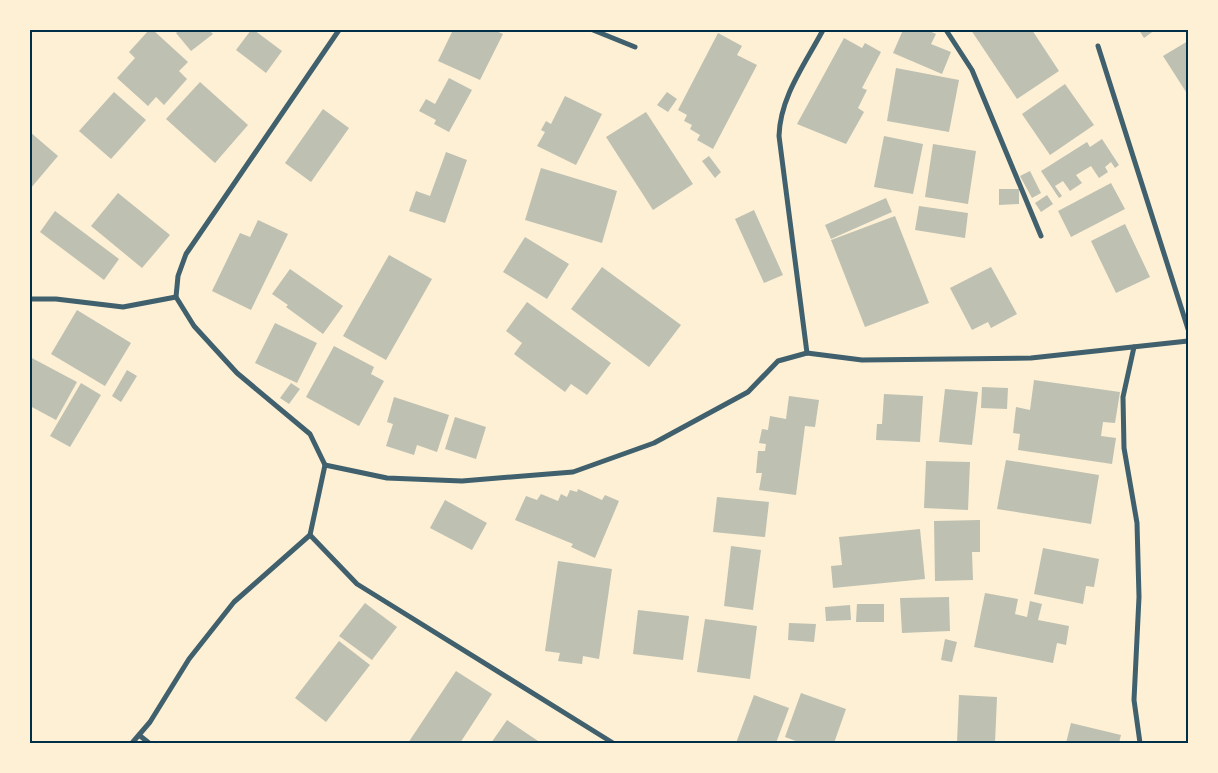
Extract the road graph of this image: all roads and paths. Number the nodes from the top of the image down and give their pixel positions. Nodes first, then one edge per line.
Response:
1 (339, 30) edge
2 (593, 30) edge
3 (823, 30) edge
4 (946, 30) edge
5 (1098, 46) dead end
6 (635, 47) dead end
7 (1041, 236) dead end
8 (176, 297) junction
9 (30, 299) edge
10 (1188, 329) edge
11 (1188, 341) edge
12 (1134, 347) junction
13 (807, 353) junction
14 (325, 466) junction
15 (310, 535) junction
16 (139, 735) junction
17 (132, 743) edge
18 (149, 743) edge
19 (613, 743) edge
20 (1140, 743) edge

1 - 8 street
2 - 6 street
3 - 13 street
4 - 7 street
5 - 10 street
8 - 9 street
8 - 14 street
11 - 12 street
12 - 13 street
12 - 20 street
13 - 14 street
14 - 15 street
15 - 16 street
15 - 19 street
16 - 17 street
16 - 18 street

